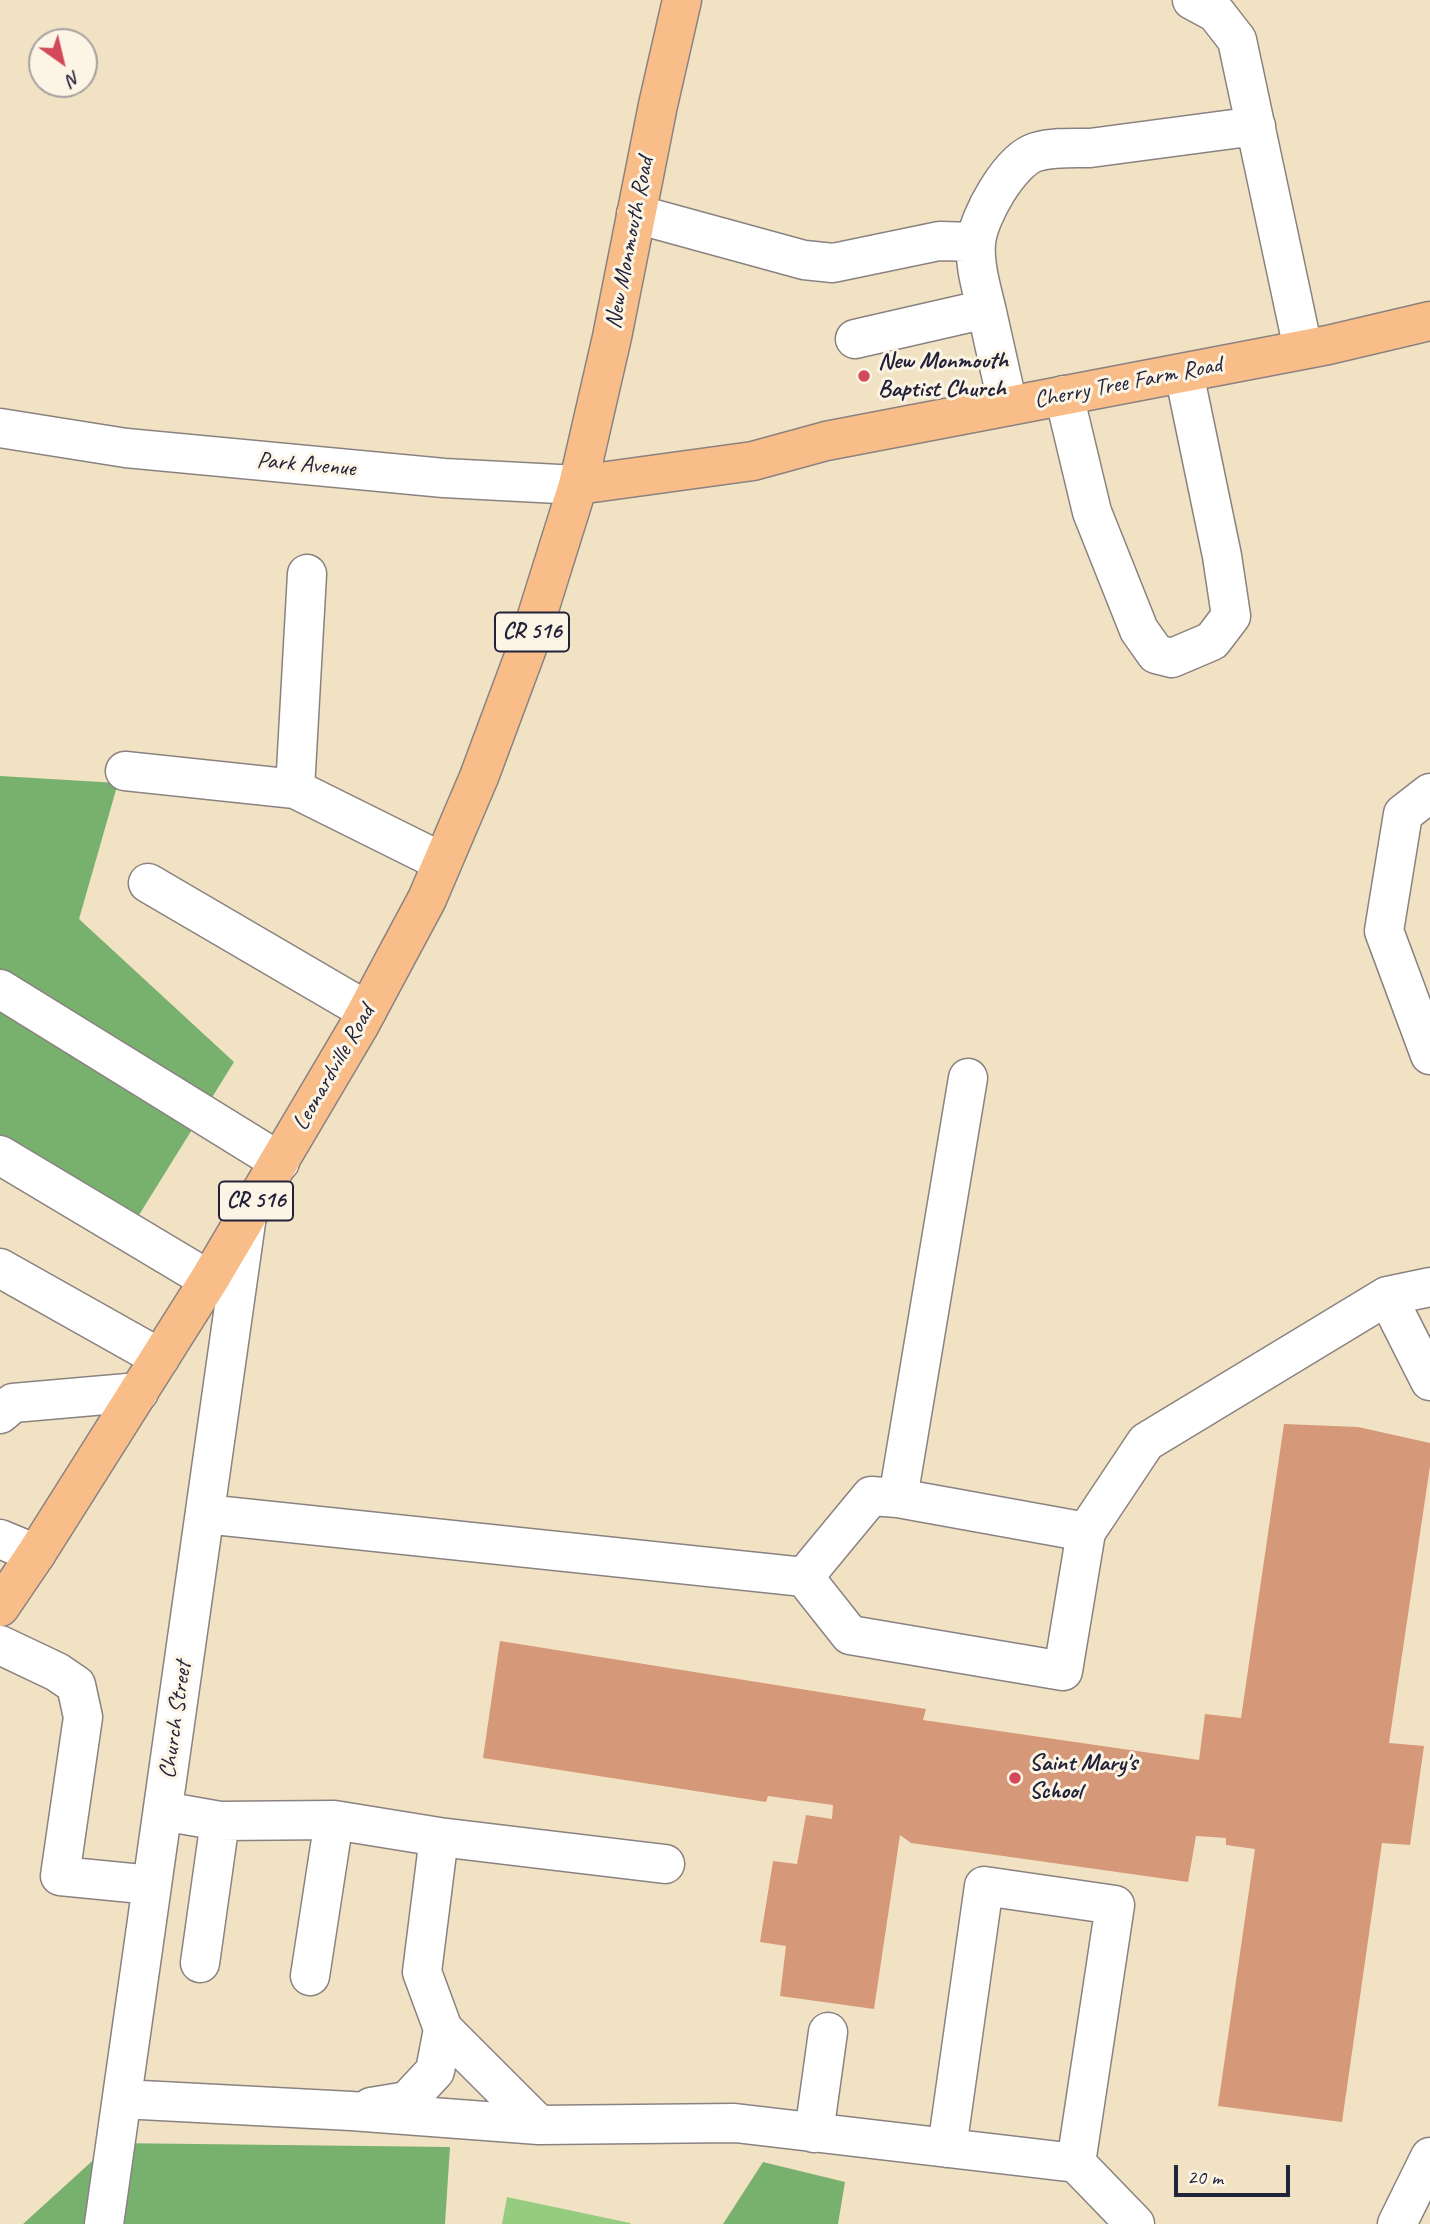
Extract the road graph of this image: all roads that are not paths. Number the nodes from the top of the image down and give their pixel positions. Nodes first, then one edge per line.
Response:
1 (682, 0) edge
2 (1192, 0) edge
3 (1256, 126) junction
4 (636, 214) junction
5 (976, 242) junction
6 (986, 309) junction
7 (1430, 321) edge
8 (855, 339) dead end
9 (1303, 349) junction
10 (1184, 373) junction
11 (1064, 396) junction
12 (1008, 406) junction
13 (17, 431) edge
14 (578, 485) junction
15 (307, 574) dead end
16 (125, 771) dead end
17 (295, 789) junction
18 (1430, 793) edge
19 (442, 862) junction
20 (148, 883) dead end
21 (0, 989) edge
22 (367, 1011) junction
23 (1430, 1055) edge
24 (968, 1078) dead end
25 (0, 1155) edge
26 (280, 1162) junction
27 (247, 1215) junction
28 (0, 1268) edge
29 (209, 1280) junction
30 (1430, 1287) edge
31 (1387, 1296) junction
32 (160, 1358) junction
33 (1430, 1381) edge
34 (139, 1392) junction
35 (0, 1414) edge
36 (898, 1498) junction
37 (205, 1514) junction
38 (1086, 1532) junction
39 (0, 1539) edge
40 (36, 1554) junction
41 (804, 1577) junction
42 (0, 1607) edge
43 (0, 1645) edge
44 (163, 1811) junction
45 (334, 1820) junction
46 (220, 1821) junction
47 (439, 1836) junction
48 (665, 1864) dead end
49 (152, 1885) junction
50 (200, 1963) dead end
51 (310, 1976) dead end
52 (443, 2029) junction
53 (828, 2032) dead end
54 (122, 2099) junction
55 (351, 2111) junction
56 (540, 2125) junction
57 (814, 2133) junction
58 (947, 2148) junction
59 (1430, 2157) edge
60 (1076, 2163) junction
61 (104, 2224) edge
62 (1135, 2224) edge
63 (1397, 2224) edge

1 - 4 main road, New Monmouth Road
2 - 3 street
3 - 5 street
3 - 9 street
4 - 5 street
4 - 14 main road, New Monmouth Road
5 - 6 street
6 - 8 street
6 - 12 street
7 - 9 main road, Cherry Tree Farm Road
9 - 10 main road, Cherry Tree Farm Road
10 - 11 main road, Cherry Tree Farm Road
10 - 11 street
11 - 12 main road, Cherry Tree Farm Road
12 - 14 main road, Cherry Tree Farm Road
13 - 14 street, Park Avenue
14 - 19 main road, Leonardville Road / CR 516
15 - 17 street
16 - 17 street
17 - 19 street
18 - 23 street
19 - 22 main road, Leonardville Road / CR 516
20 - 22 street
21 - 26 street
22 - 26 main road, Leonardville Road / CR 516
24 - 36 street
25 - 29 street
26 - 27 main road, Leonardville Road / CR 516
27 - 29 main road, Leonardville Road / CR 516
27 - 37 street, Church Street
28 - 32 street
29 - 32 main road, Leonardville Road / CR 516
30 - 31 street
31 - 33 street
31 - 38 street
32 - 34 main road, Leonardville Road / CR 516
34 - 35 street
34 - 40 main road, Leonardville Road / CR 516
36 - 38 street
36 - 41 street
37 - 41 street
37 - 44 street, Church Street
38 - 41 street
39 - 40 street
40 - 42 main road, Leonardville Road / CR 516
43 - 49 street
44 - 46 street
44 - 49 street, Church Street
45 - 46 street
45 - 47 street
45 - 51 street
46 - 50 street
47 - 48 street
47 - 52 street
49 - 54 street, Church Street
52 - 55 street
52 - 56 street
53 - 57 street
54 - 55 street
54 - 61 street, Church Street
55 - 56 street
56 - 57 street
57 - 58 street
58 - 60 street
58 - 60 street
59 - 63 street
60 - 62 street

